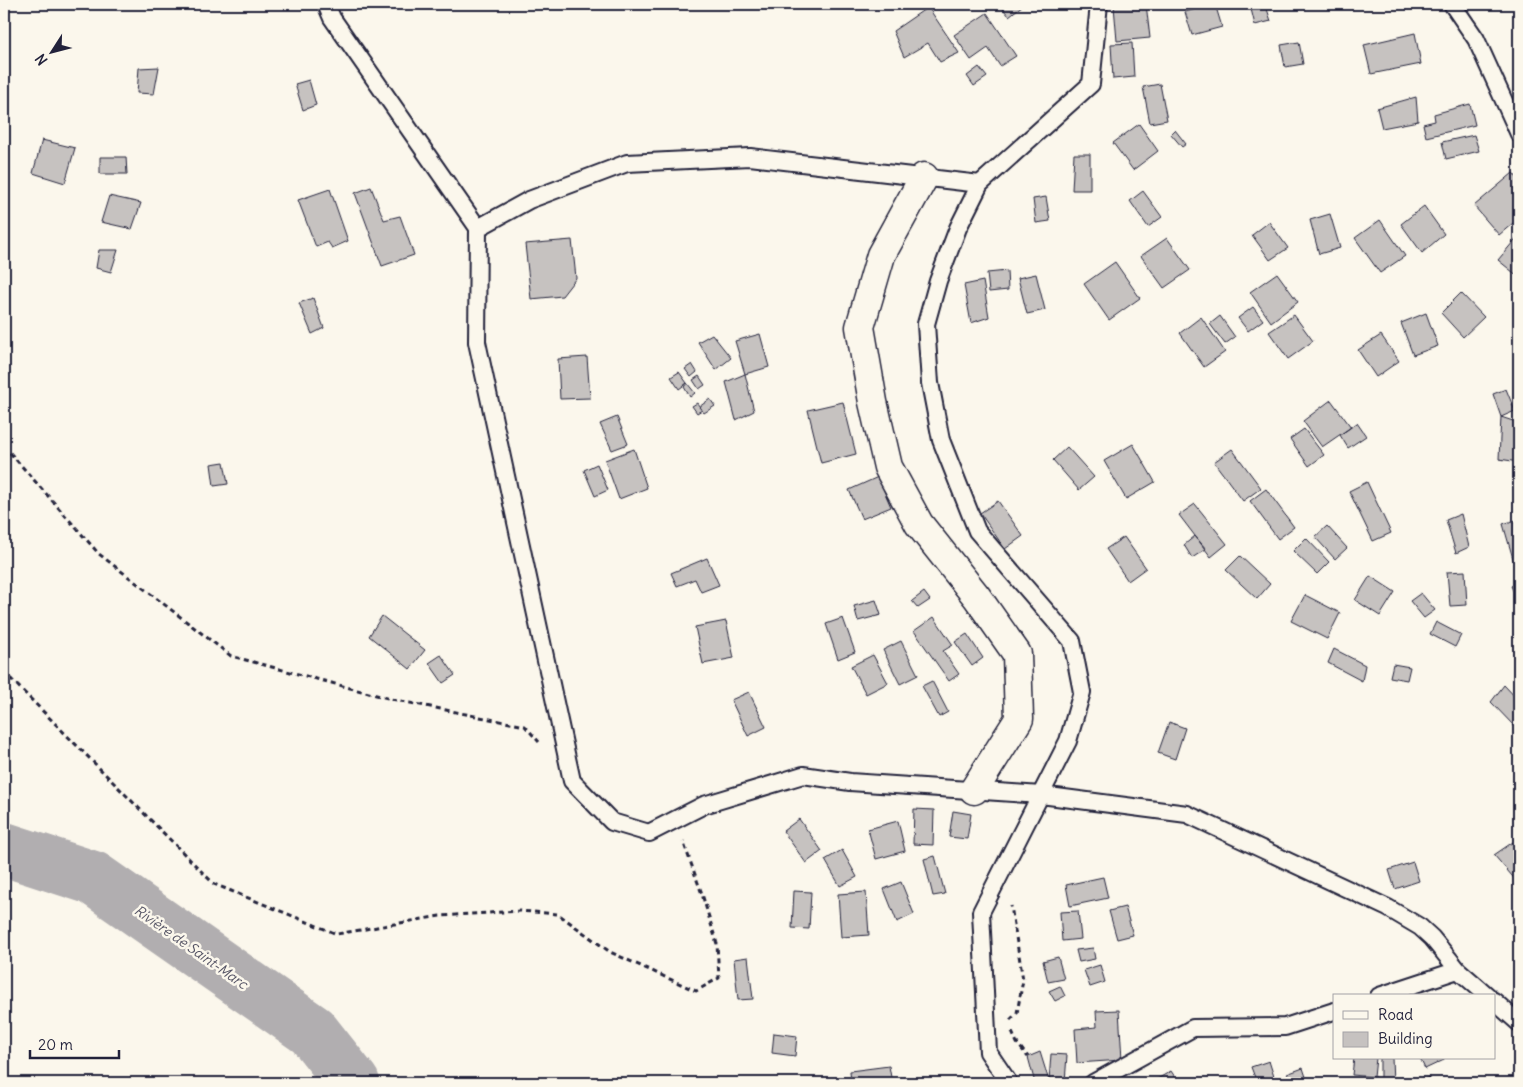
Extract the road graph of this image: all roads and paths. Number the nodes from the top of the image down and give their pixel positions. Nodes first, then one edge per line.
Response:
1 (326, 4) edge
2 (1098, 4) edge
3 (1452, 4) edge
4 (1519, 134) edge
5 (924, 178) junction
6 (980, 184) junction
7 (478, 228) junction
8 (4, 446) edge
9 (4, 672) edge
10 (543, 746) dead end
11 (974, 790) junction
12 (1041, 795) junction
13 (675, 819) junction
14 (1004, 866) junction
15 (1458, 970) junction
16 (1385, 994) edge
17 (1486, 994) edge
18 (1496, 1003) edge
19 (1333, 1011) edge
20 (1008, 1022) dead end
21 (1519, 1022) edge
22 (1011, 1029) dead end
23 (1028, 1058) dead end
24 (1009, 1083) edge
25 (1094, 1083) edge

1 - 7 lane
2 - 6 lane
3 - 4 lane
5 - 6 lane
5 - 7 lane
5 - 11 street
6 - 12 lane
7 - 13 lane
8 - 10 path
9 - 13 path
11 - 12 lane
11 - 13 lane
12 - 14 lane
12 - 15 lane
14 - 20 path
14 - 24 lane
15 - 16 lane
15 - 17 lane
18 - 21 lane
19 - 25 lane
22 - 23 path

